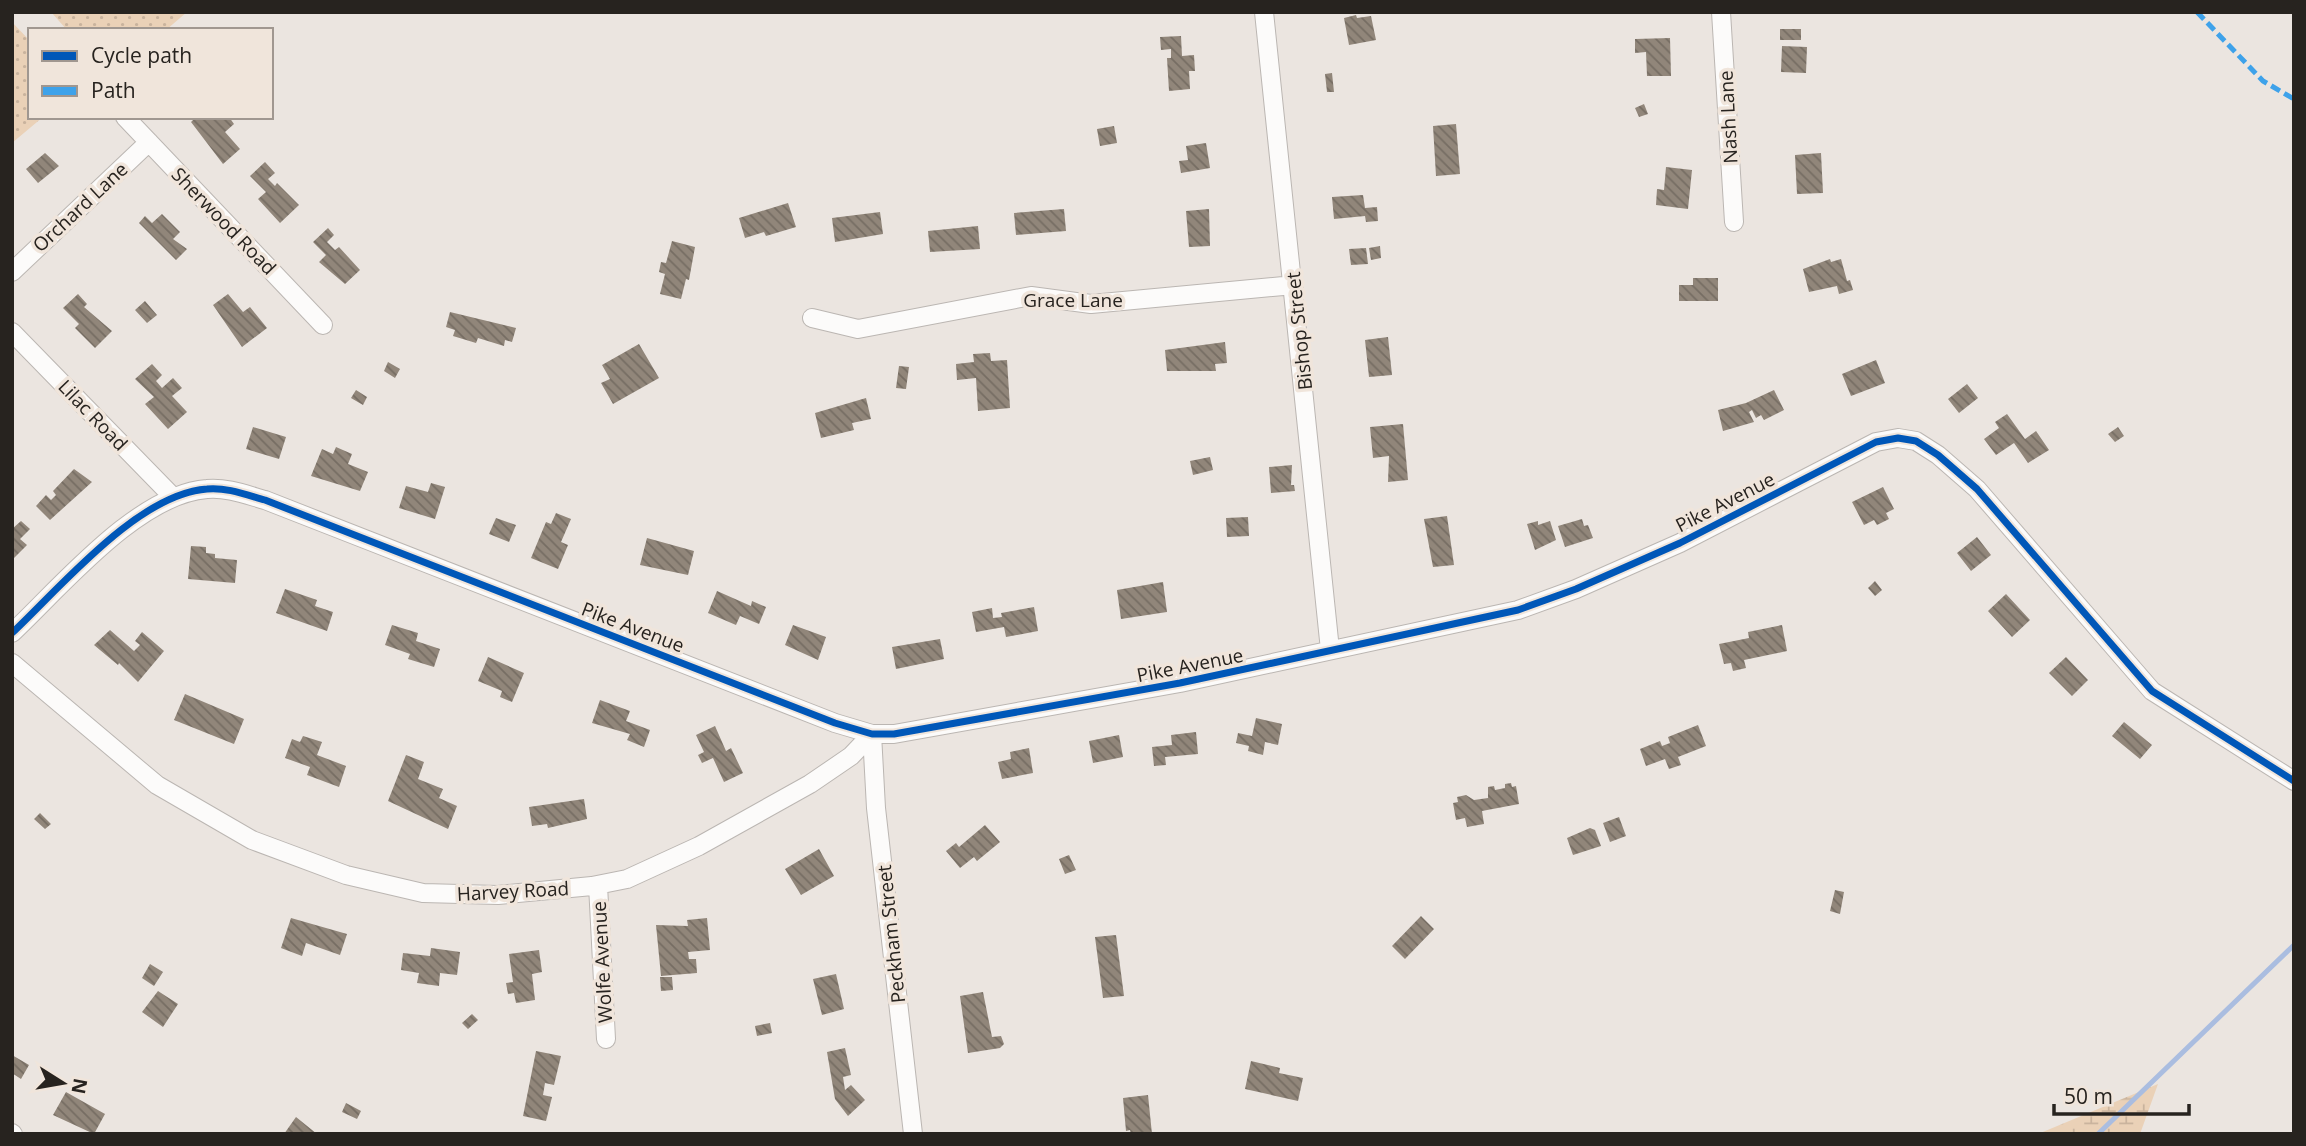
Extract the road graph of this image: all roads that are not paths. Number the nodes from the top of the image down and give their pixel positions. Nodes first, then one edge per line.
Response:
1 (1264, 12) edge
2 (1721, 12) edge
3 (127, 119) edge
4 (149, 142) junction
5 (1734, 222) dead end
6 (12, 271) edge
7 (1294, 285) junction
8 (812, 318) dead end
9 (323, 325) dead end
10 (12, 332) edge
11 (173, 497) junction
12 (12, 633) edge
13 (1330, 650) junction
14 (12, 663) edge
15 (872, 734) junction
16 (2294, 781) edge
17 (598, 885) junction
18 (606, 1039) dead end
19 (913, 1134) edge

1 - 7 street, Bishop Street
2 - 5 street, Nash Lane
3 - 4 street, Sherwood Road
4 - 6 street, Orchard Lane
4 - 9 street, Sherwood Road
7 - 8 street, Grace Lane
7 - 13 street, Bishop Street
10 - 11 street, Lilac Road
11 - 12 street, Pike Avenue
11 - 15 street, Pike Avenue
13 - 15 street, Pike Avenue
13 - 16 street, Pike Avenue
14 - 17 street, Harvey Road
15 - 17 street, Harvey Road
15 - 19 street, Peckham Street
17 - 18 street, Wolfe Avenue

